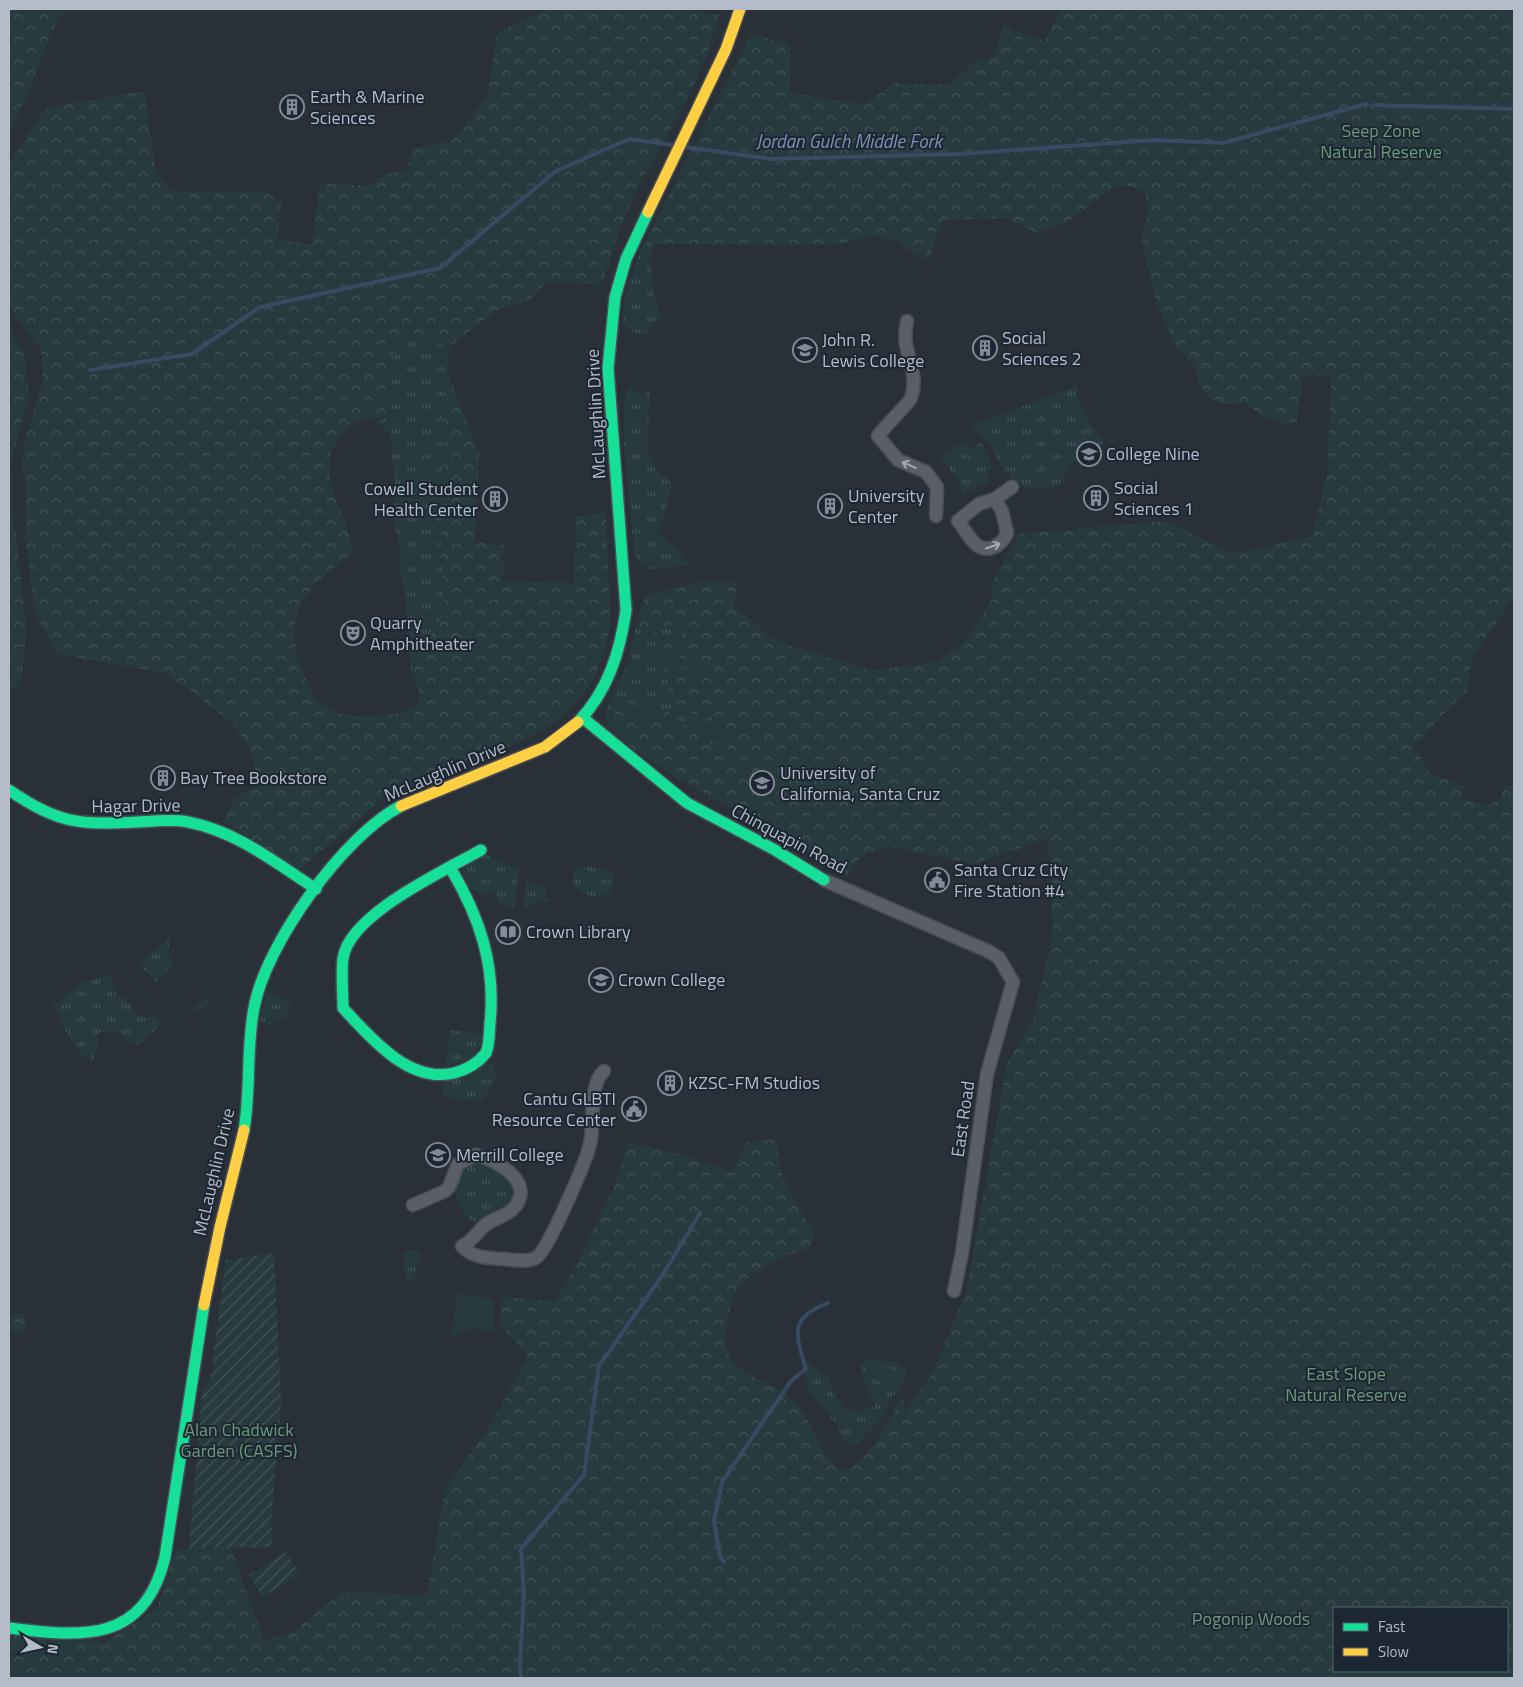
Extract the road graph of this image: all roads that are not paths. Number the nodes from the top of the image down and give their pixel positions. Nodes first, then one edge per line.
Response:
1 (740, 9) edge
2 (907, 321) dead end
3 (1012, 487) dead end
4 (995, 498) junction
5 (936, 516) dead end
6 (583, 718) junction
7 (9, 790) edge
8 (481, 850) dead end
9 (451, 869) junction
10 (824, 880) joint
11 (316, 889) junction
12 (999, 958) joint
13 (604, 1072) dead end
14 (413, 1205) dead end
15 (954, 1291) dead end
16 (9, 1628) edge

1 - 6 street, McLaughlin Drive
5 -> 2 street
3 - 4 street
4 -> 4 street
6 - 10 street, Chinquapin Road
6 - 11 street, McLaughlin Drive
7 - 11 street, Hagar Drive
8 - 9 street
9 - 9 street
10 - 12 street, Chinquapin Road
11 - 16 street, McLaughlin Drive
12 - 15 street, East Road
13 - 14 street

